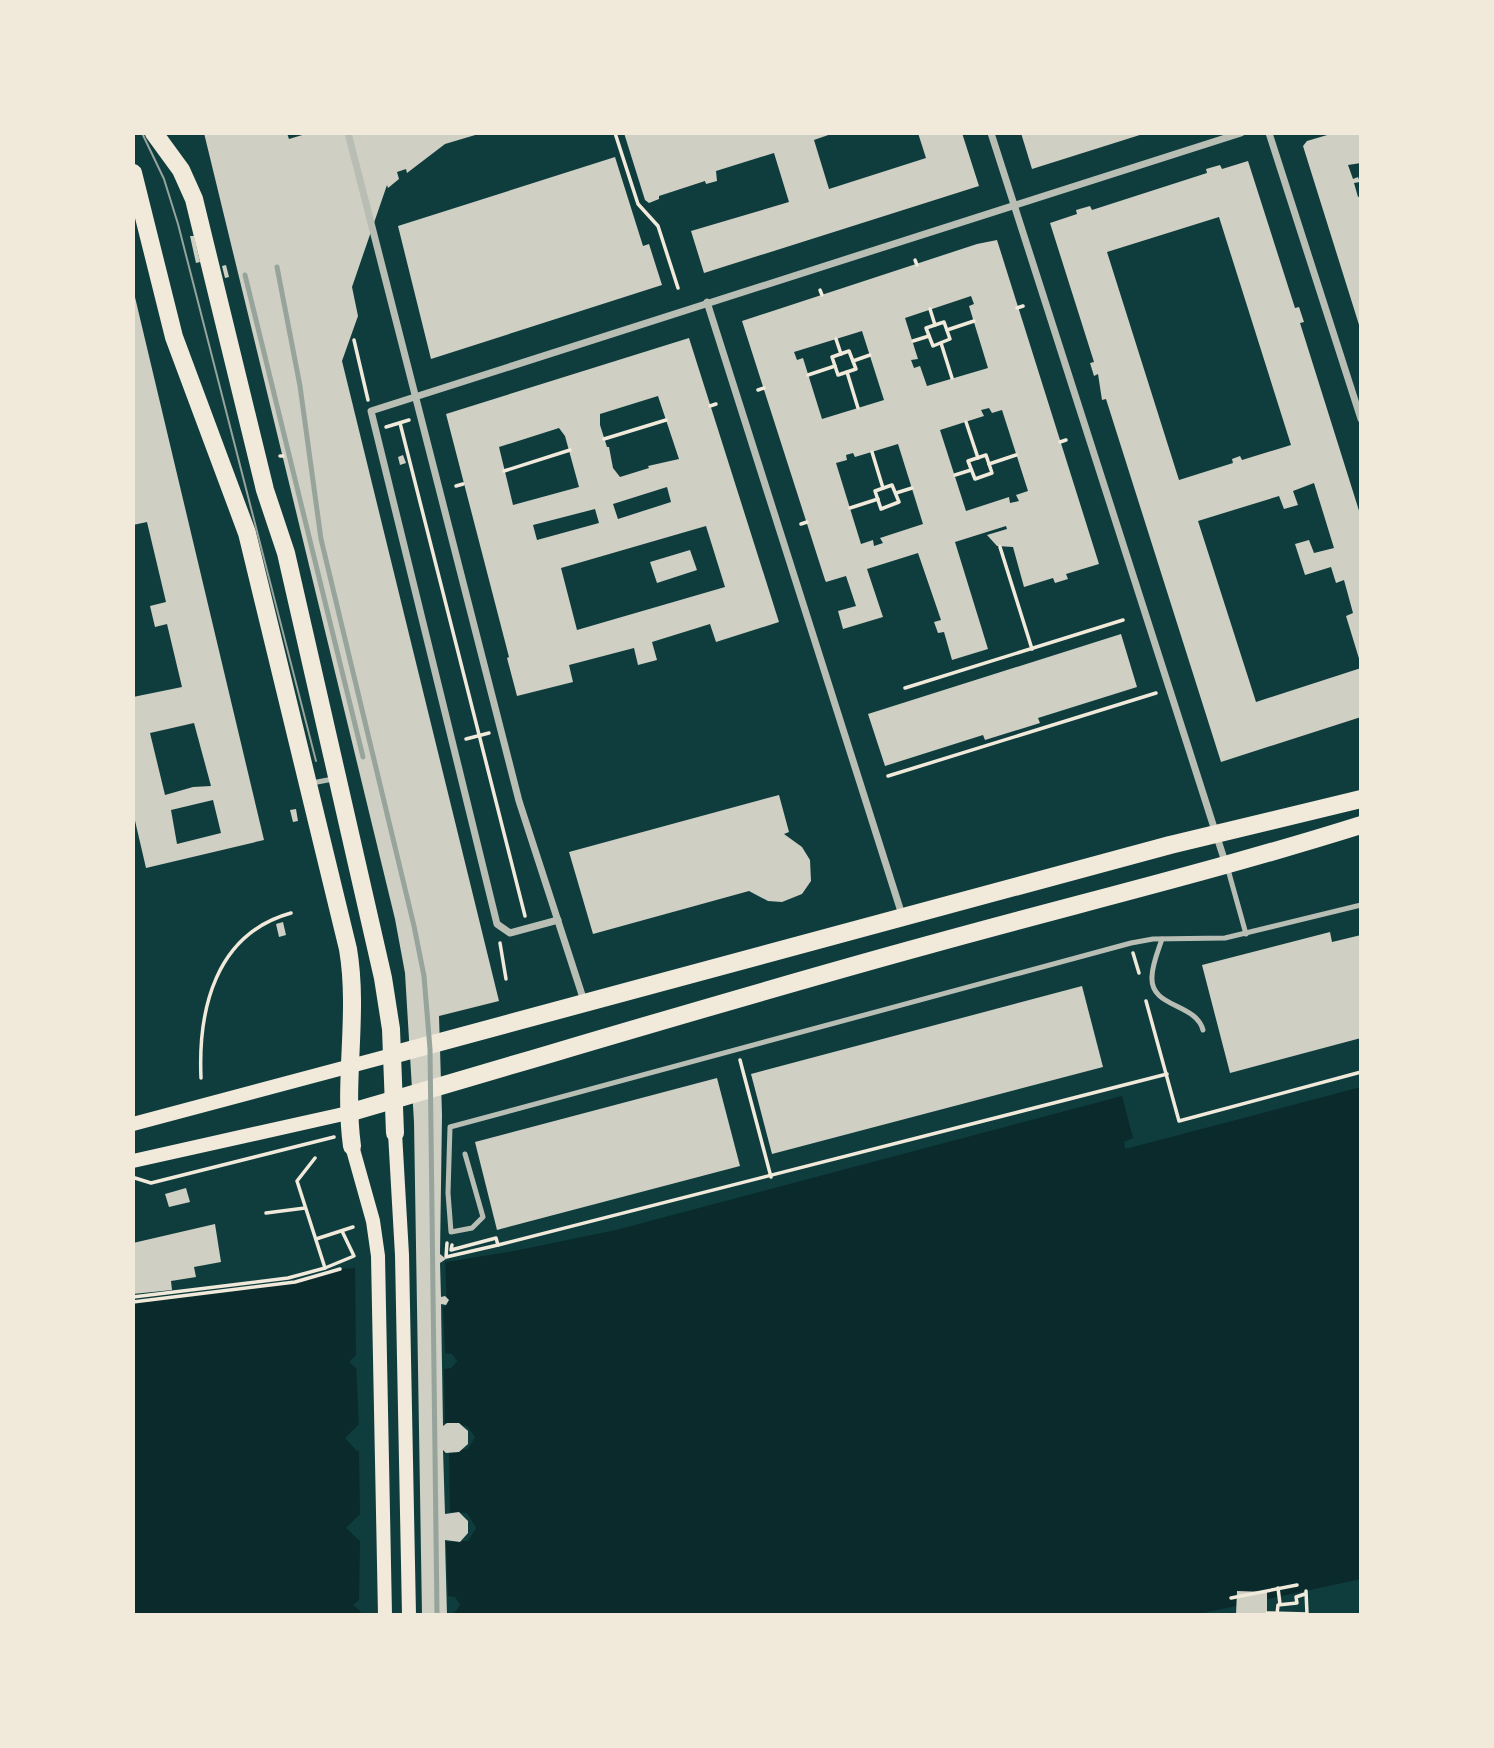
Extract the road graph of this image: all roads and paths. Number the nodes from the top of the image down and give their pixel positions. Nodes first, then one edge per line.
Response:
1 (154, 133) edge
2 (348, 133) edge
3 (615, 133) edge
4 (991, 133) edge
5 (1241, 133) edge
6 (1269, 133) edge
7 (133, 173) edge
8 (1014, 204) junction
9 (915, 260) dead end
10 (917, 265) dead end
11 (678, 288) dead end
12 (707, 302) junction
13 (1023, 306) dead end
14 (1017, 308) dead end
15 (930, 309) dead end
16 (974, 321) dead end
17 (935, 325) junction
18 (947, 330) junction
19 (929, 336) junction
20 (835, 339) dead end
21 (354, 340) dead end
22 (912, 341) dead end
23 (941, 343) junction
24 (841, 354) junction
25 (870, 355) dead end
26 (853, 361) junction
27 (835, 366) junction
28 (847, 372) junction
29 (808, 375) dead end
30 (952, 378) dead end
31 (764, 388) dead end
32 (758, 390) dead end
33 (415, 395) junction
34 (716, 404) dead end
35 (710, 406) dead end
36 (859, 408) dead end
37 (371, 411) junction
38 (1361, 419) edge
39 (666, 420) dead end
40 (966, 422) dead end
41 (400, 423) dead end
42 (604, 439) dead end
43 (1066, 440) dead end
44 (1060, 442) dead end
45 (570, 450) dead end
46 (872, 452) dead end
47 (1016, 455) dead end
48 (978, 458) junction
49 (989, 464) junction
50 (971, 470) junction
51 (504, 471) dead end
52 (955, 475) dead end
53 (463, 484) dead end
54 (457, 486) dead end
55 (883, 488) junction
56 (912, 488) dead end
57 (895, 493) junction
58 (878, 499) junction
59 (850, 508) dead end
60 (807, 522) dead end
61 (801, 524) dead end
62 (1000, 547) dead end
63 (1123, 620) dead end
64 (1032, 649) junction
65 (905, 688) dead end
66 (1171, 688) junction
67 (501, 731) junction
68 (480, 736) junction
69 (452, 742) junction
70 (888, 776) dead end
71 (339, 777) junction
72 (309, 784) junction
73 (1361, 799) edge
74 (1361, 825) edge
75 (1216, 834) junction
76 (1226, 865) junction
77 (1361, 905) edge
78 (291, 913) dead end
79 (903, 918) junction
80 (558, 920) junction
81 (497, 924) junction
82 (529, 928) junction
83 (1246, 934) junction
84 (1162, 939) junction
85 (1131, 943) junction
86 (506, 979) dead end
87 (1141, 981) dead end
88 (1144, 993) dead end
89 (586, 1004) junction
90 (1203, 1030) dead end
91 (738, 1051) junction
92 (392, 1055) junction
93 (351, 1066) junction
94 (1361, 1072) edge
95 (1167, 1074) junction
96 (201, 1078) dead end
97 (393, 1100) junction
98 (348, 1113) junction
99 (133, 1124) edge
100 (395, 1133) joint
101 (351, 1139) junction
102 (466, 1154) dead end
103 (315, 1158) dead end
104 (133, 1161) edge
105 (771, 1177) junction
106 (133, 1178) edge
107 (305, 1208) junction
108 (266, 1213) dead end
109 (352, 1227) dead end
110 (342, 1231) junction
111 (316, 1239) junction
112 (470, 1241) dead end
113 (446, 1245) dead end
114 (498, 1245) junction
115 (325, 1268) junction
116 (340, 1269) dead end
117 (133, 1299) edge
118 (1297, 1585) dead end
119 (1278, 1588) junction
120 (1231, 1598) dead end
121 (1280, 1604) junction
122 (1267, 1613) dead end
123 (1280, 1614) edge
124 (386, 1615) edge
125 (409, 1615) edge

1 - 71 main road
2 - 33 street
3 - 11 path
4 - 8 street
5 - 8 street
6 - 38 street
7 - 72 main road
8 - 12 street
8 - 66 street
9 - 10 path
12 - 33 street
12 - 79 street
13 - 14 path
15 - 17 path
16 - 18 path
17 - 18 path
17 - 19 path
18 - 23 path
19 - 22 path
19 - 23 path
20 - 24 path
21 - 37 path
23 - 30 path
24 - 26 path
24 - 27 path
25 - 26 path
26 - 28 path
27 - 28 path
27 - 29 path
28 - 36 path
31 - 32 path
33 - 37 street
33 - 67 street
34 - 35 path
37 - 69 street
39 - 42 path
40 - 48 path
41 - 68 path
43 - 44 path
45 - 51 path
46 - 55 path
47 - 49 path
48 - 49 path
48 - 50 path
49 - 50 path
50 - 52 path
53 - 54 path
55 - 57 path
55 - 58 path
56 - 57 path
57 - 58 path
58 - 59 path
60 - 61 path
62 - 64 path
63 - 64 path
64 - 65 path
66 - 70 path
66 - 75 street
67 - 68 path
67 - 80 street
68 - 69 path
68 - 82 path
69 - 81 street
71 - 72 lane
71 - 92 main road
72 - 93 main road
73 - 75 main road
74 - 76 main road
75 - 76 street
75 - 79 main road
76 - 83 lane
76 - 97 main road
77 - 83 lane
78 - 96 path
79 - 89 main road
80 - 82 street
80 - 89 street
81 - 82 street
81 - 86 path
83 - 84 lane
84 - 85 lane
84 - 90 lane
85 - 87 path
85 - 91 lane
88 - 95 path
89 - 92 main road
91 - 102 lane
91 - 105 path
92 - 93 main road
92 - 97 main road
93 - 98 main road
93 - 99 main road
94 - 95 path
95 - 105 path
97 - 98 main road
97 - 100 main road
98 - 101 main road
98 - 104 main road
100 - 125 main road
101 - 106 path
101 - 124 main road
103 - 107 path
105 - 114 path
107 - 108 path
107 - 111 path
109 - 110 path
110 - 111 path
110 - 115 path
111 - 115 path
112 - 114 path
113 - 114 path
115 - 117 path
116 - 117 path
118 - 119 path
119 - 120 path
119 - 121 path
121 - 123 path
121 - 123 path
122 - 123 path

